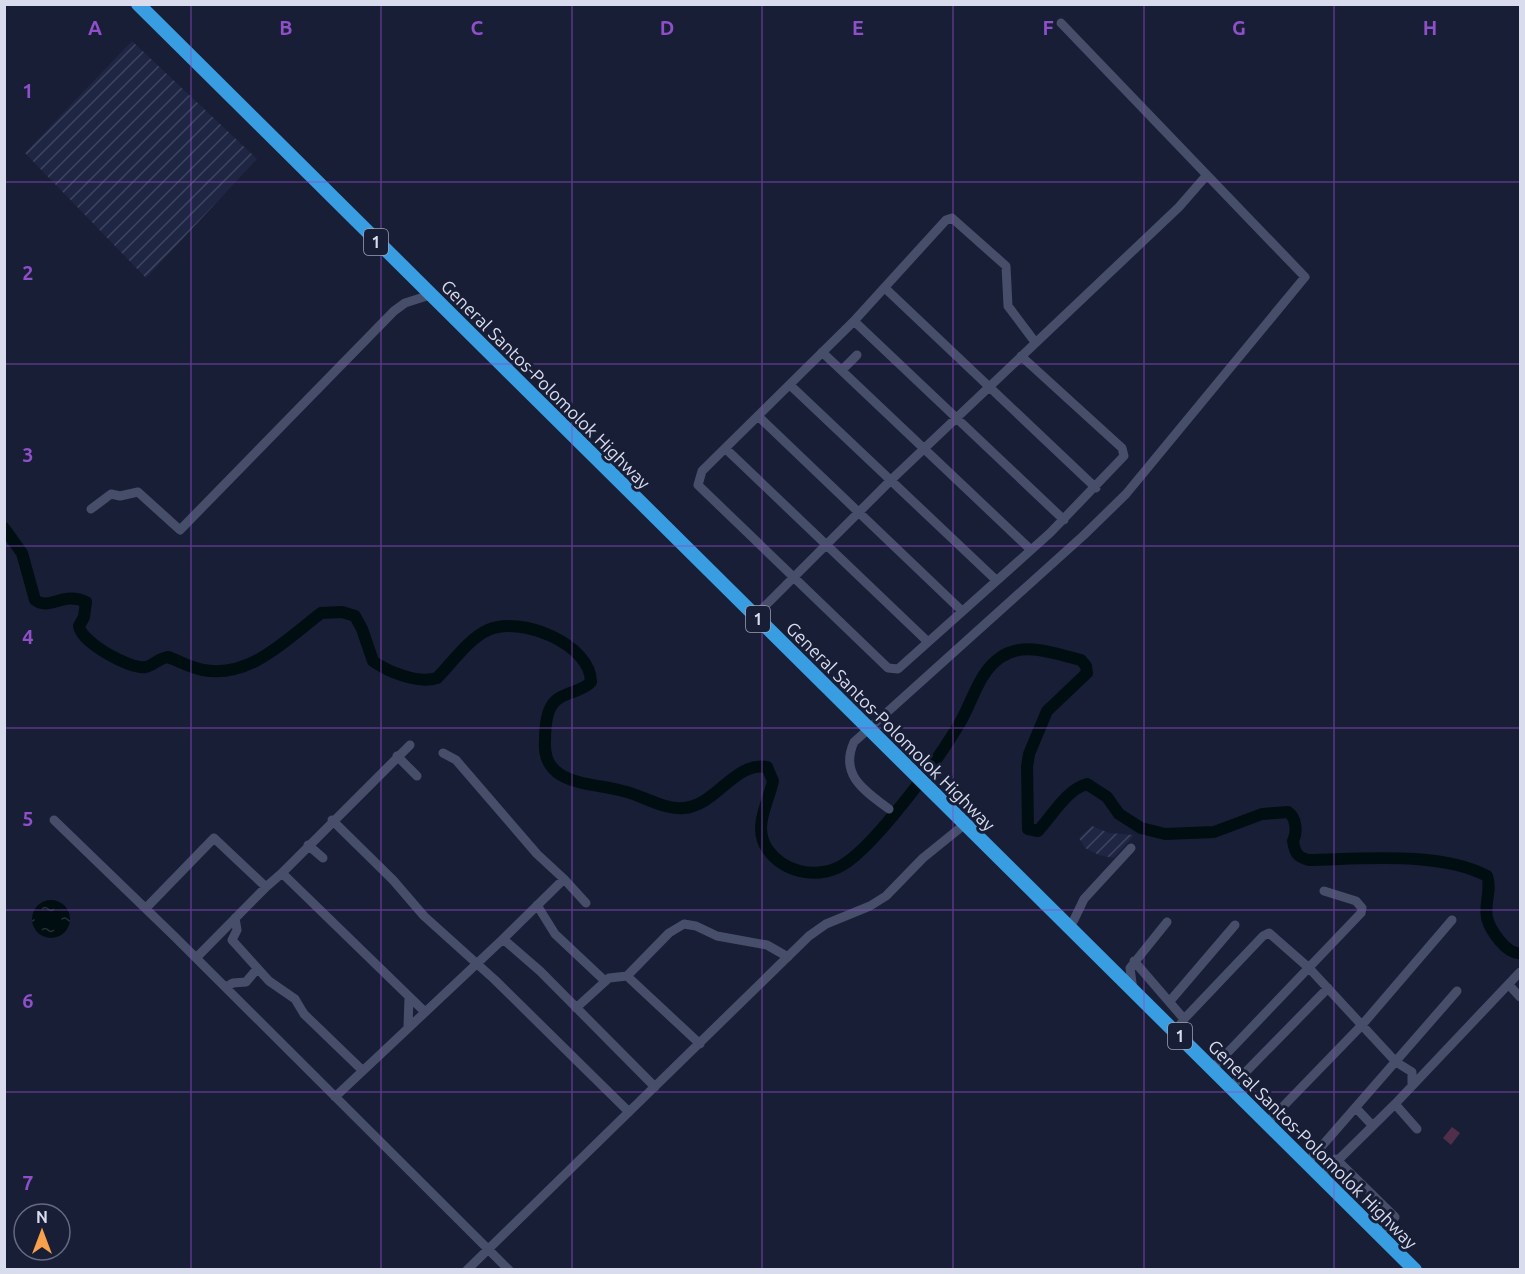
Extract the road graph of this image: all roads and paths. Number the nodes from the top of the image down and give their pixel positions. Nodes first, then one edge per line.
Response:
1 (138, 4) edge
2 (1061, 23) dead end
3 (1206, 176) junction
4 (886, 289) junction
5 (430, 295) junction
6 (854, 321) junction
7 (1057, 323) junction
8 (1035, 342) junction
9 (822, 352) junction
10 (857, 355) dead end
11 (1022, 358) junction
12 (842, 370) junction
13 (790, 385) junction
14 (991, 388) junction
15 (759, 417) junction
16 (958, 420) junction
17 (726, 449) junction
18 (926, 451) junction
19 (892, 482) junction
20 (1096, 488) junction
21 (91, 509) dead end
22 (860, 513) junction
23 (1064, 520) junction
24 (826, 545) junction
25 (1031, 550) junction
26 (792, 580) junction
27 (996, 580) junction
28 (962, 611) junction
29 (755, 616) junction
30 (927, 641) junction
31 (868, 728) junction
32 (410, 745) dead end
33 (443, 753) dead end
34 (397, 756) junction
35 (417, 776) dead end
36 (889, 809) dead end
37 (54, 820) dead end
38 (332, 820) junction
39 (965, 824) junction
40 (308, 846) junction
41 (1131, 848) dead end
42 (323, 858) dead end
43 (550, 866) junction
44 (282, 873) junction
45 (564, 879) junction
46 (555, 886) junction
47 (266, 887) junction
48 (1324, 891) dead end
49 (586, 903) dead end
50 (537, 905) junction
51 (146, 908) junction
52 (235, 918) junction
53 (1452, 920) dead end
54 (1167, 922) dead end
55 (1236, 924) dead end
56 (1070, 928) junction
57 (503, 939) junction
58 (788, 957) junction
59 (196, 958) junction
60 (1134, 961) junction
61 (477, 964) junction
62 (1309, 968) junction
63 (257, 969) junction
64 (1521, 972) edge
65 (627, 976) junction
66 (605, 981) junction
67 (1509, 985) junction
68 (226, 987) junction
69 (1328, 988) junction
70 (1133, 990) junction
71 (1457, 991) dead end
72 (410, 997) junction
73 (1521, 997) edge
74 (1170, 1001) junction
75 (576, 1008) junction
76 (424, 1011) junction
77 (1184, 1019) junction
78 (1362, 1025) junction
79 (408, 1027) junction
80 (1175, 1032) junction
81 (700, 1044) junction
82 (1396, 1062) junction
83 (1212, 1069) junction
84 (363, 1070) junction
85 (1412, 1086) junction
86 (655, 1087) junction
87 (1231, 1088) junction
88 (335, 1097) junction
89 (1395, 1104) junction
90 (1356, 1108) junction
91 (629, 1112) junction
92 (1266, 1124) junction
93 (1373, 1126) junction
94 (1417, 1129) dead end
95 (1336, 1159) junction
96 (1307, 1163) junction
97 (1320, 1177) junction
98 (1378, 1234) junction
99 (489, 1248) junction
100 (467, 1269) edge
101 (509, 1269) edge
102 (1415, 1269) edge

1 - 5 highway, General Santos-Polomolok Highway / 1
2 - 3 street
3 - 7 street
3 - 31 street
4 - 6 street
4 - 8 street
4 - 14 street
5 - 21 street
5 - 29 highway, General Santos-Polomolok Highway / 1
6 - 9 street
6 - 16 street
7 - 8 street
7 - 11 street
8 - 11 street
9 - 12 street
9 - 13 street
10 - 12 street
11 - 14 street
11 - 20 street
12 - 18 street
13 - 15 street
13 - 19 street
14 - 16 street
14 - 20 street
15 - 17 street
15 - 22 street
16 - 18 street
16 - 23 street
17 - 24 street
17 - 26 street
18 - 19 street
18 - 25 street
19 - 22 street
19 - 27 street
20 - 23 street
22 - 24 street
22 - 28 street
23 - 25 street
24 - 26 street
24 - 30 street
25 - 27 street
26 - 29 street
26 - 30 street
27 - 28 street
28 - 30 street
29 - 31 highway, General Santos-Polomolok Highway / 1
31 - 36 street
31 - 39 highway, General Santos-Polomolok Highway / 1
32 - 34 street
33 - 43 street
34 - 35 street
34 - 38 street
37 - 51 street
38 - 40 street
38 - 61 street
39 - 56 highway, General Santos-Polomolok Highway / 1
39 - 58 street
40 - 42 street
40 - 44 street
41 - 56 street
43 - 45 street
43 - 46 street
44 - 47 street
44 - 72 street
45 - 46 street
45 - 49 street
46 - 50 street
47 - 51 street
47 - 52 street
48 - 62 street
50 - 57 street
50 - 66 street
51 - 59 street
52 - 59 street
52 - 63 street
53 - 78 street
54 - 60 street
55 - 74 street
56 - 70 highway, General Santos-Polomolok Highway / 1
57 - 61 street
57 - 75 street
58 - 65 street
58 - 81 street
59 - 68 street
60 - 70 street
60 - 74 street
61 - 76 street
61 - 91 street
62 - 69 street
62 - 77 street
62 - 83 street
63 - 68 street
63 - 84 street
64 - 67 street
65 - 66 street
65 - 81 street
66 - 75 street
67 - 73 street
67 - 85 street
68 - 88 street
69 - 78 street
69 - 87 street
70 - 80 highway, General Santos-Polomolok Highway / 1
71 - 82 street
72 - 76 street
72 - 79 street
74 - 77 street
75 - 86 street
76 - 79 street
77 - 80 street
78 - 82 street
78 - 92 street
79 - 84 street
80 - 83 highway, General Santos-Polomolok Highway / 1
81 - 86 street
82 - 85 street
82 - 90 street
83 - 87 highway, General Santos-Polomolok Highway / 1
84 - 88 street
85 - 89 street
86 - 91 street
87 - 92 highway, General Santos-Polomolok Highway / 1
88 - 99 street
89 - 93 street
89 - 94 street
90 - 93 street
90 - 96 street
91 - 99 street
92 - 96 highway, General Santos-Polomolok Highway / 1
93 - 95 street
95 - 97 street
95 - 98 street
96 - 97 highway, General Santos-Polomolok Highway / 1
97 - 98 highway, General Santos-Polomolok Highway / 1
98 - 102 highway, General Santos-Polomolok Highway / 1
99 - 100 street
99 - 101 street

